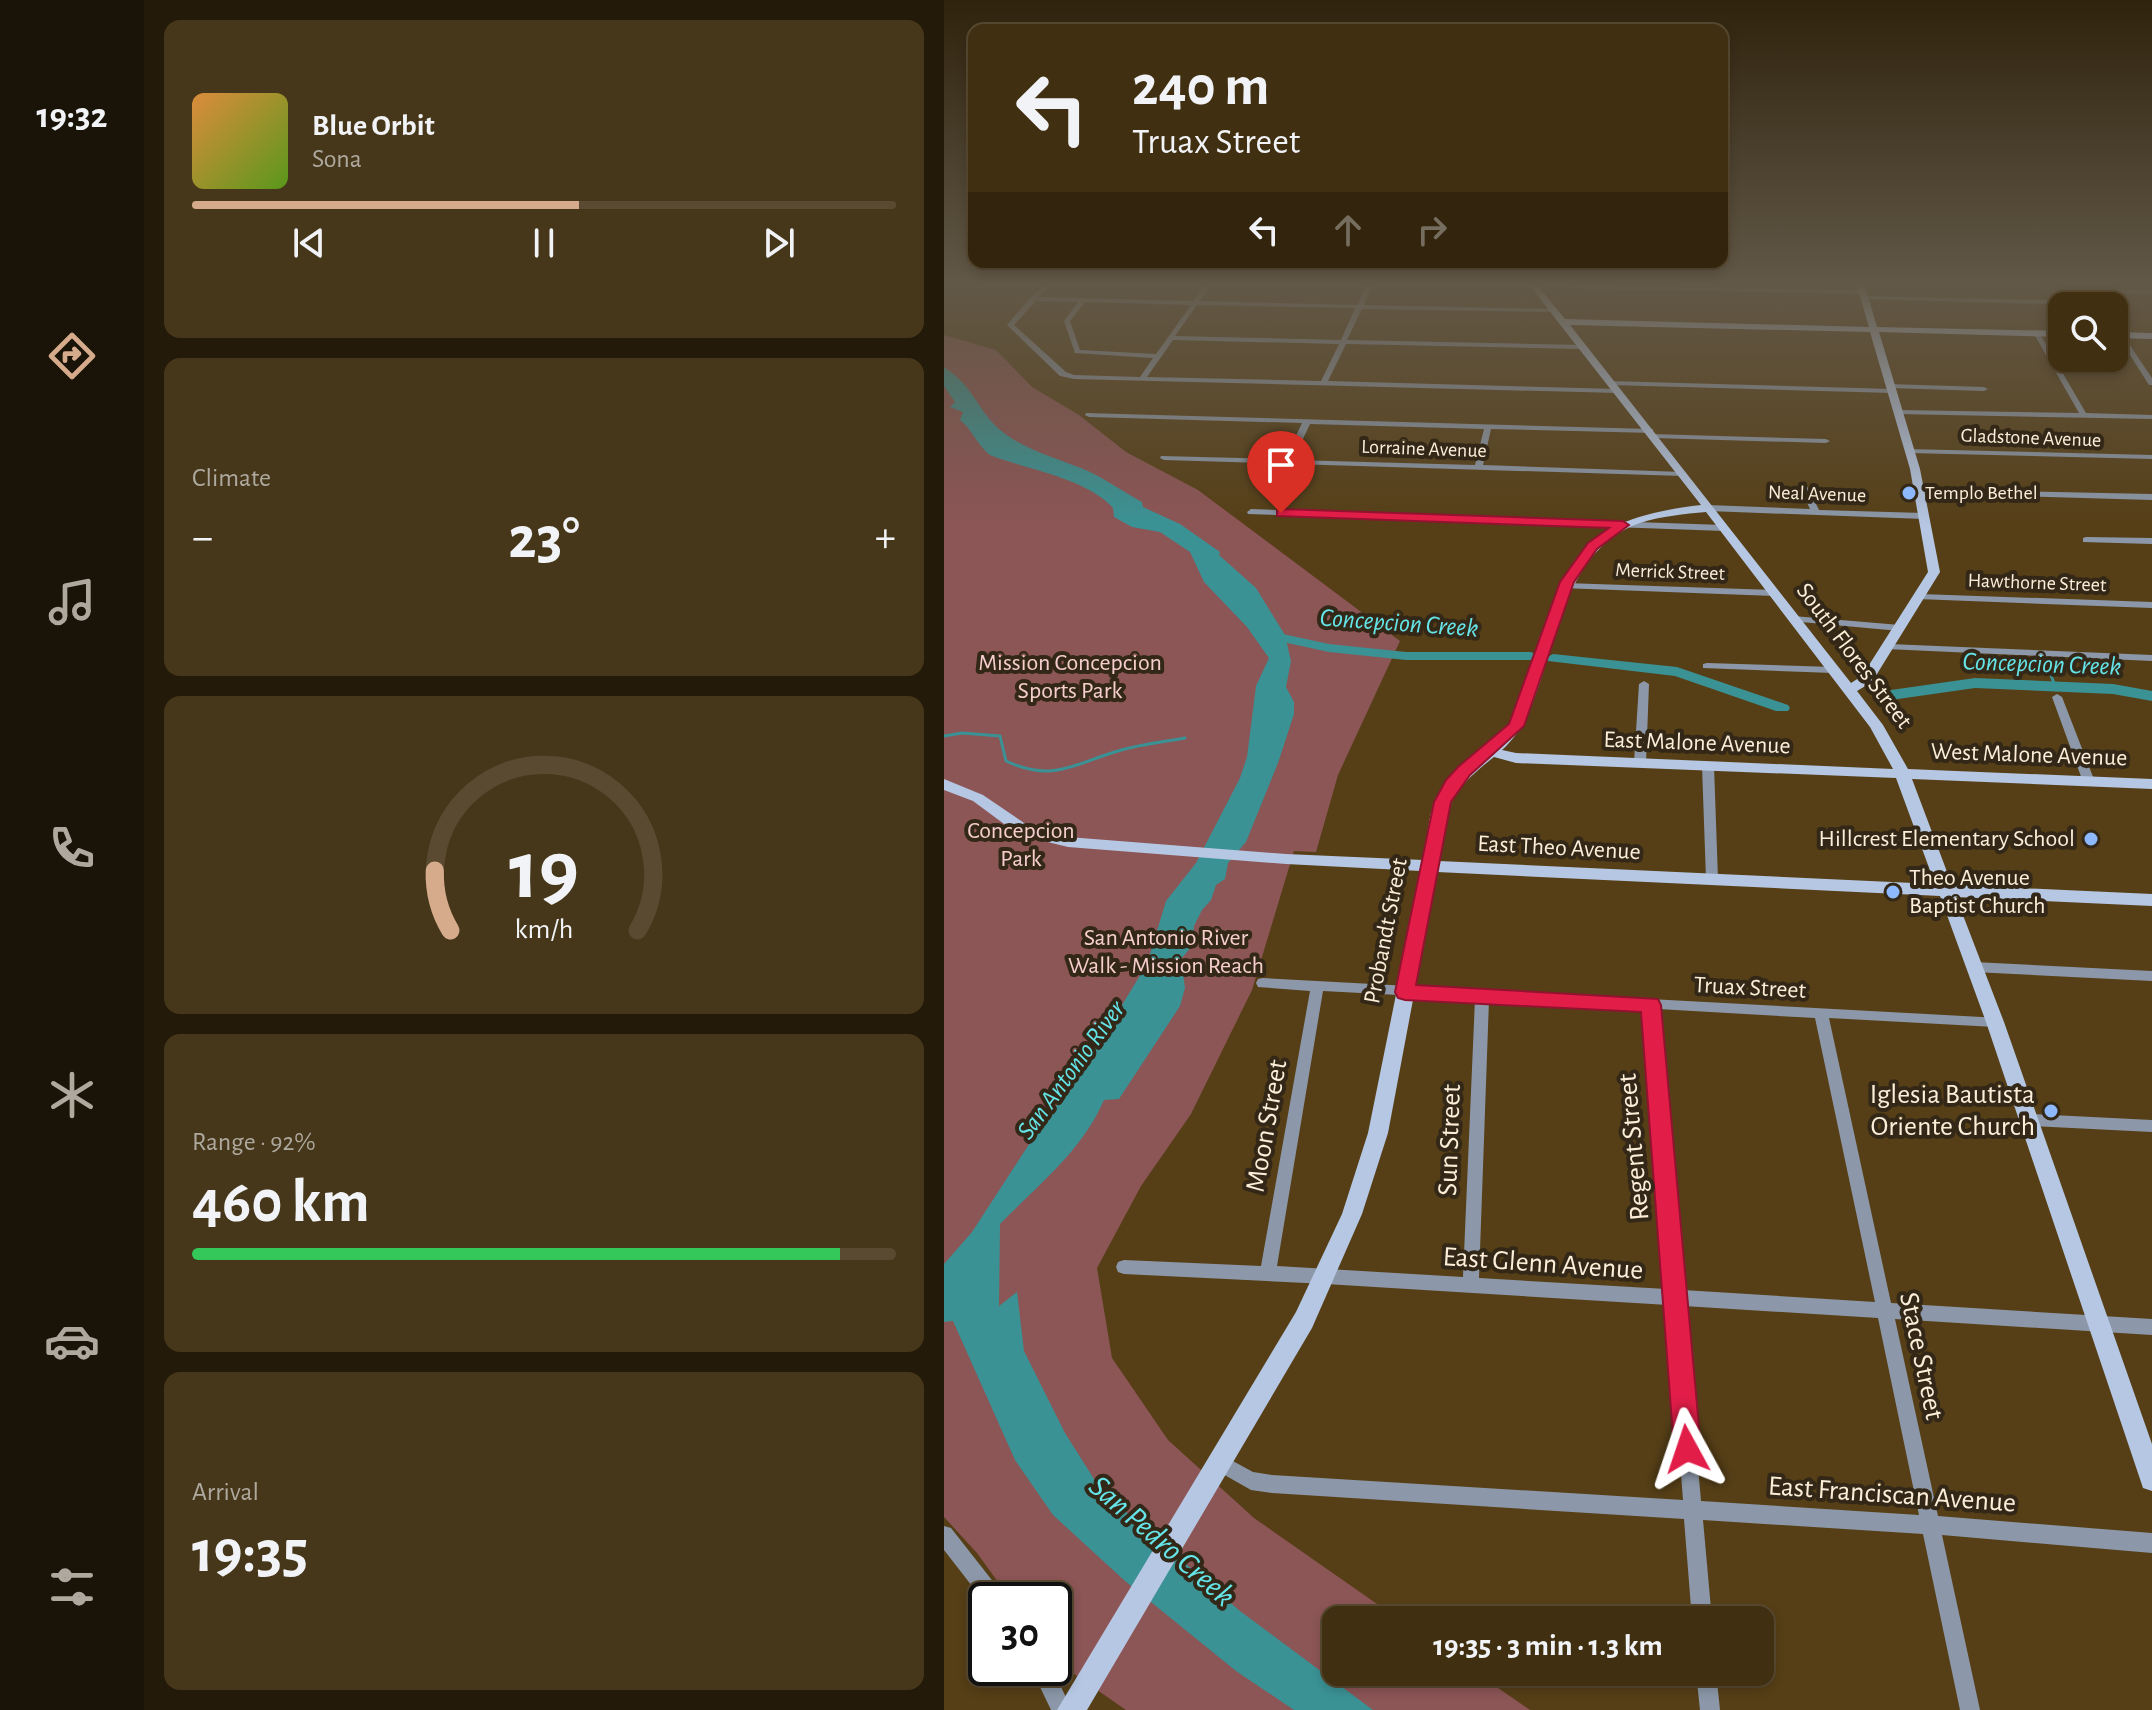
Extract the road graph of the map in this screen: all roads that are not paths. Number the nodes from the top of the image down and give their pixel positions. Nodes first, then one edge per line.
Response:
1 (1056, 366) edge
2 (1151, 366) edge
3 (1332, 366) edge
4 (1597, 366) edge
5 (1885, 366) edge
6 (2055, 366) edge
7 (2139, 366) edge
8 (1142, 379) junction
9 (1324, 383) junction
10 (2152, 383) edge
11 (1615, 387) junction
12 (1892, 388) junction
13 (1984, 389) dead end
14 (1898, 412) junction
15 (1089, 415) dead end
16 (2084, 416) junction
17 (2152, 417) edge
18 (1307, 421) junction
19 (1488, 427) junction
20 (1652, 434) junction
21 (1826, 441) dead end
22 (1909, 451) junction
23 (2152, 457) edge
24 (1164, 458) dead end
25 (1287, 463) junction
26 (1478, 468) junction
27 (1683, 474) junction
28 (1804, 488) dead end
29 (1920, 491) junction
30 (2152, 497) edge
31 (1708, 508) junction
32 (1251, 512) dead end
33 (1816, 512) junction
34 (1924, 516) junction
35 (1623, 525) junction
36 (1724, 528) junction
37 (2086, 540) dead end
38 (2152, 541) edge
39 (1565, 586) junction
40 (1774, 593) junction
41 (1920, 597) junction
42 (2152, 605) edge
43 (1793, 619) junction
44 (1900, 628) junction
45 (1889, 647) junction
46 (2152, 658) edge
47 (1707, 666) dead end
48 (1833, 670) junction
49 (1644, 684) dead end
50 (1849, 690) junction
51 (2057, 697) dead end
52 (1489, 751) junction
53 (1640, 763) junction
54 (1708, 766) junction
55 (1903, 774) junction
56 (2089, 782) junction
57 (944, 784) edge
58 (2152, 784) edge
59 (1429, 865) junction
60 (1712, 879) junction
61 (1947, 891) junction
62 (2152, 900) edge
63 (1974, 967) junction
64 (2152, 976) edge
65 (1263, 983) dead end
66 (1317, 986) junction
67 (1405, 992) junction
68 (1482, 997) junction
69 (1651, 1005) junction
70 (1821, 1013) junction
71 (1995, 1022) junction
72 (2030, 1120) junction
73 (2152, 1126) edge
74 (1124, 1267) dead end
75 (1268, 1273) junction
76 (1326, 1276) junction
77 (1471, 1285) junction
78 (1674, 1298) junction
79 (1886, 1313) junction
80 (2101, 1326) junction
81 (2152, 1327) edge
82 (1216, 1468) junction
83 (2152, 1479) edge
84 (1692, 1509) junction
85 (1929, 1525) junction
86 (944, 1535) edge
87 (2152, 1543) edge
88 (981, 1582) edge
89 (1701, 1606) edge
90 (1050, 1686) edge
91 (1707, 1686) edge
92 (1078, 1699) edge
93 (1062, 1710) edge
94 (1710, 1710) edge
95 (1970, 1710) edge

1 - 8 street
2 - 8 street
3 - 9 street
4 - 11 main road, South Flores Street
5 - 12 main road
6 - 16 street
7 - 10 street
8 - 9 street
9 - 11 street
11 - 12 street
11 - 20 main road, South Flores Street
12 - 13 street
12 - 14 main road
14 - 16 street
14 - 22 main road
15 - 18 street
16 - 17 street
18 - 19 street
18 - 25 street
19 - 20 street
19 - 26 street
20 - 21 street
20 - 27 main road, South Flores Street
22 - 23 street, Gladstone Avenue
22 - 29 main road
24 - 25 street, Lorraine Avenue
25 - 26 street, Lorraine Avenue
26 - 27 street, Lorraine Avenue
27 - 31 main road, South Flores Street
28 - 33 street
29 - 30 street
29 - 34 main road
31 - 33 street, Neal Avenue
31 - 35 main road, Probandt Street
31 - 36 main road, South Flores Street
32 - 35 street
33 - 34 street, Neal Avenue
34 - 41 main road
35 - 36 street
35 - 39 main road, Probandt Street
36 - 40 main road, South Flores Street
37 - 38 street
39 - 40 street, Merrick Street
39 - 52 main road, Probandt Street
40 - 43 main road, South Flores Street
41 - 42 street, Hawthorne Street
41 - 44 main road
43 - 44 street
43 - 48 main road, South Flores Street
44 - 45 main road
45 - 46 street
45 - 50 main road
47 - 48 street
48 - 50 main road, South Flores Street
49 - 53 street
50 - 55 main road, South Flores Street
51 - 56 street
52 - 53 main road, East Malone Avenue
52 - 59 main road, Probandt Street
53 - 54 main road, East Malone Avenue
54 - 55 main road, East Malone Avenue
54 - 60 street
55 - 56 main road, West Malone Avenue
55 - 61 main road, South Flores Street
56 - 58 main road, West Malone Avenue
57 - 59 main road, East Theo Avenue
59 - 60 main road, East Theo Avenue
59 - 67 main road, Probandt Street
60 - 61 main road, East Theo Avenue
61 - 62 main road, East Theo Avenue
61 - 63 main road, South Flores Street
63 - 64 street
63 - 71 main road, South Flores Street
65 - 66 street, Truax Street
66 - 67 street, Truax Street
66 - 75 street, Moon Street
67 - 68 street, Truax Street
67 - 76 main road, Probandt Street
68 - 69 street, Truax Street
68 - 77 street, Sun Street
69 - 70 street, Truax Street
69 - 78 street, Regent Street
70 - 71 street, Truax Street
70 - 79 street, Stace Street
71 - 72 main road, South Flores Street
72 - 73 street
72 - 80 main road, South Flores Street
74 - 75 street, East Glenn Avenue
75 - 76 street, East Glenn Avenue
76 - 77 street, East Glenn Avenue
76 - 82 main road, Probandt Street
77 - 78 street, East Glenn Avenue
78 - 79 street, East Glenn Avenue
78 - 84 street, Regent Street
79 - 80 street, East Glenn Avenue
79 - 85 street, Stace Street
80 - 81 street, East Glenn Avenue
80 - 83 main road, South Flores Street
82 - 84 street, East Franciscan Avenue
82 - 92 main road, Probandt Street
84 - 85 street, East Franciscan Avenue
84 - 89 street, Regent Street
85 - 87 street, East Franciscan Avenue
85 - 95 street, Stace Street
86 - 88 street
90 - 93 street
91 - 94 street

